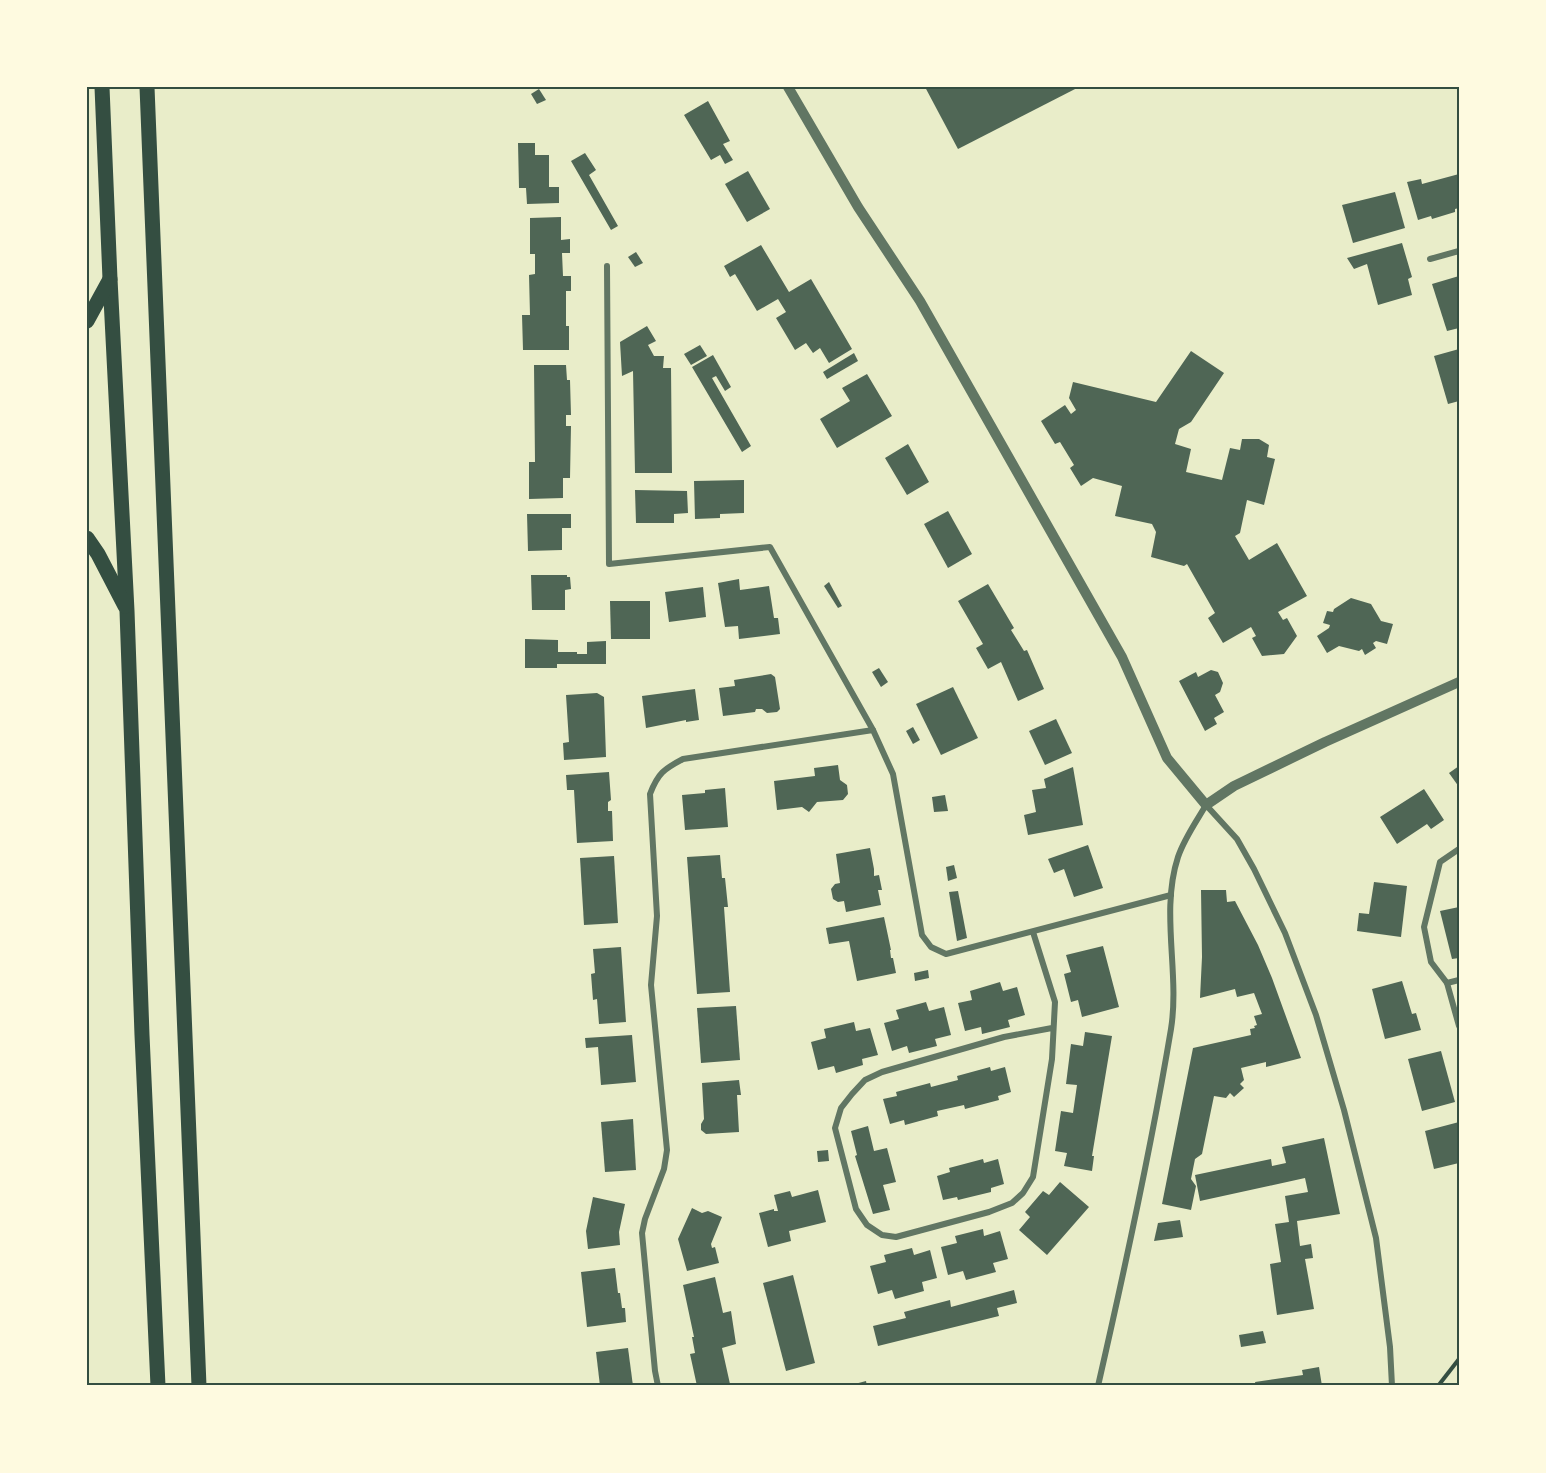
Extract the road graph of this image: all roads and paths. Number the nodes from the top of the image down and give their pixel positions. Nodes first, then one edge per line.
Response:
1 (102, 87) edge
2 (147, 87) edge
3 (788, 87) edge
4 (1459, 250) edge
5 (1430, 259) dead end
6 (608, 266) dead end
7 (110, 279) junction
8 (87, 321) edge
9 (87, 538) edge
10 (127, 611) junction
11 (1459, 682) edge
12 (873, 730) junction
13 (1206, 806) junction
14 (1459, 849) edge
15 (1171, 896) junction
16 (1033, 932) junction
17 (1459, 980) edge
18 (1447, 983) junction
19 (1459, 1026) edge
20 (1052, 1028) junction
21 (1459, 1359) edge
22 (158, 1386) edge
23 (199, 1386) edge
24 (658, 1386) edge
25 (1098, 1386) edge
26 (1392, 1386) edge
27 (1438, 1386) edge

1 - 7 main road
2 - 23 main road
3 - 13 street
4 - 5 street
6 - 12 street
7 - 8 main road
7 - 10 main road
9 - 10 main road
10 - 22 main road
11 - 13 street
12 - 16 street
12 - 24 street
13 - 15 street
13 - 26 street
14 - 18 street
15 - 16 street
15 - 25 street
16 - 20 street
17 - 18 street
18 - 19 street
20 - 20 street
21 - 27 path

